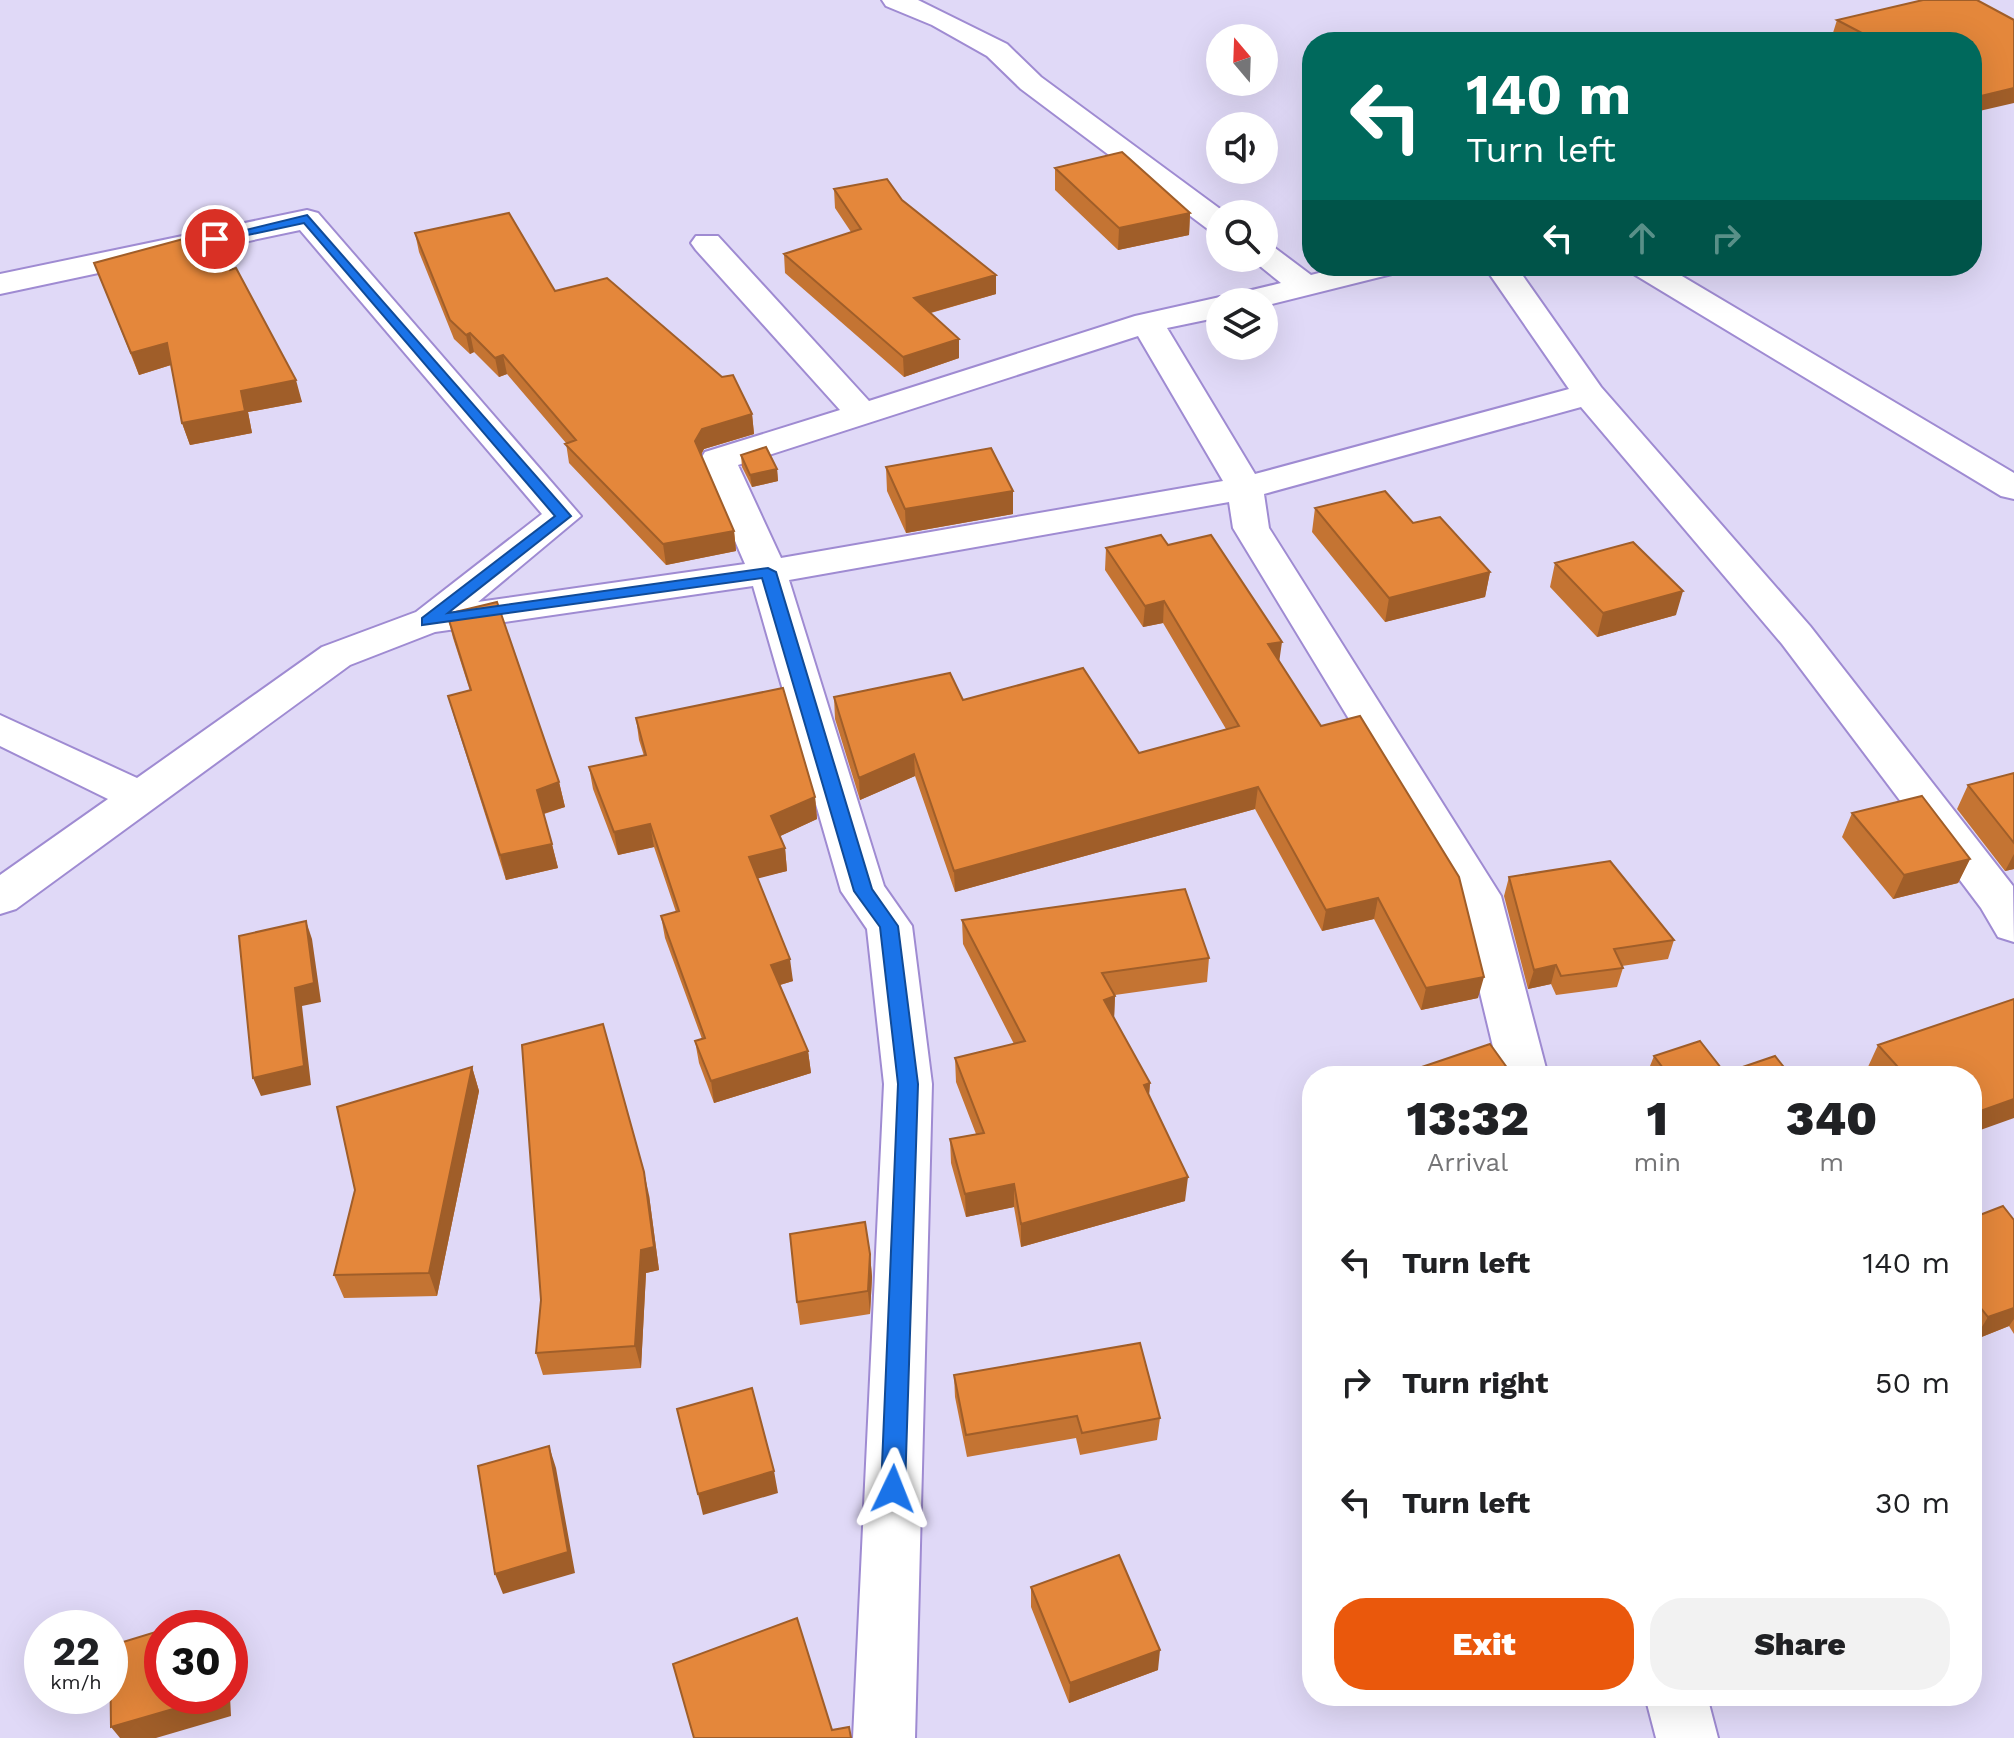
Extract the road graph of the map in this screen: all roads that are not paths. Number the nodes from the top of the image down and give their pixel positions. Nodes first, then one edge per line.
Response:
1 (895, 0) edge
2 (1206, 213) edge
3 (707, 243) dead end
4 (1278, 265) edge
5 (1348, 276) edge
6 (1507, 276) edge
7 (1660, 276) edge
8 (0, 284) edge
9 (1307, 287) junction
10 (1278, 294) edge
11 (1206, 310) edge
12 (1147, 323) junction
13 (1589, 394) junction
14 (862, 414) junction
15 (1245, 488) junction
16 (2014, 488) edge
17 (768, 572) junction
18 (428, 621) junction
19 (0, 729) edge
20 (140, 797) junction
21 (0, 898) edge
22 (2014, 925) edge
23 (1522, 1066) edge
24 (1679, 1706) edge
25 (884, 1738) edge
26 (1687, 1738) edge

1 - 2 street
3 - 14 street
4 - 9 street
5 - 9 street
6 - 13 street
7 - 16 street
8 - 18 street
9 - 10 street
11 - 12 street
12 - 14 street
12 - 15 street
13 - 15 street
13 - 22 street
14 - 17 street
15 - 17 street
15 - 23 street
17 - 18 street
17 - 25 street
18 - 20 street
19 - 20 street
20 - 21 street
24 - 26 street

